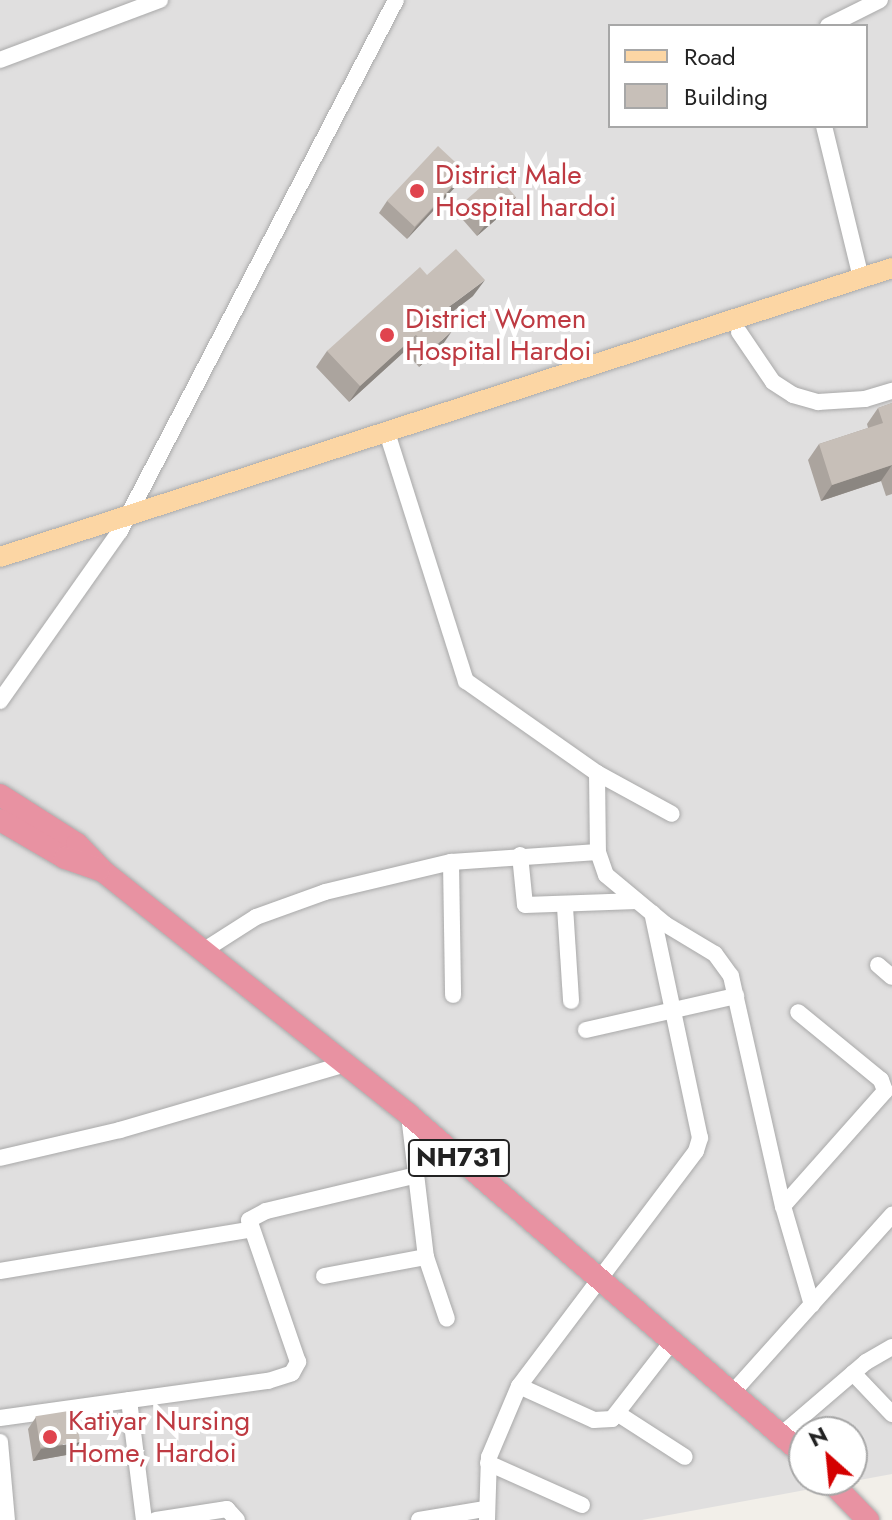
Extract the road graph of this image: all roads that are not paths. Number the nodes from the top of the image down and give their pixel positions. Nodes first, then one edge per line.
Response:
1 (160, 0) edge
2 (396, 0) edge
3 (880, 0) edge
4 (832, 24) edge
5 (0, 60) edge
6 (824, 128) edge
7 (892, 268) edge
8 (861, 278) junction
9 (892, 282) edge
10 (739, 332) junction
11 (892, 391) edge
12 (390, 442) junction
13 (123, 523) junction
14 (0, 557) edge
15 (0, 701) edge
16 (597, 773) junction
17 (0, 795) edge
18 (672, 814) dead end
19 (0, 820) edge
20 (598, 852) junction
21 (520, 855) junction
22 (451, 862) junction
23 (104, 872) junction
24 (637, 901) junction
25 (565, 907) junction
26 (652, 913) junction
27 (206, 949) junction
28 (878, 965) dead end
29 (892, 977) edge
30 (453, 995) dead end
31 (736, 996) junction
32 (571, 1001) dead end
33 (673, 1011) junction
34 (798, 1012) dead end
35 (586, 1030) dead end
36 (346, 1064) junction
37 (409, 1115) junction
38 (0, 1158) edge
39 (413, 1176) junction
40 (783, 1206) junction
41 (892, 1215) edge
42 (249, 1230) junction
43 (426, 1257) junction
44 (0, 1271) edge
45 (324, 1276) dead end
46 (599, 1277) junction
47 (812, 1305) junction
48 (447, 1319) dead end
49 (674, 1339) junction
50 (892, 1347) edge
51 (853, 1373) junction
52 (519, 1386) junction
53 (734, 1391) junction
54 (129, 1400) junction
55 (892, 1414) edge
56 (620, 1415) junction
57 (0, 1418) edge
58 (782, 1434) junction
59 (788, 1440) edge
60 (0, 1442) edge
61 (685, 1457) dead end
62 (488, 1463) junction
63 (3, 1493) edge
64 (845, 1496) edge
65 (582, 1505) dead end
66 (486, 1514) edge
67 (7, 1520) edge
68 (144, 1520) edge
69 (156, 1520) edge
70 (237, 1520) edge
71 (419, 1520) edge
72 (868, 1520) edge

1 - 5 street
2 - 13 street
3 - 4 street
6 - 8 street
7 - 8 main road
8 - 13 main road
9 - 10 main road
10 - 11 street
10 - 12 main road
12 - 13 main road
12 - 16 street
13 - 14 main road
13 - 15 street
16 - 18 street
16 - 20 street
17 - 23 highway, NH731
19 - 23 highway, NH731
20 - 21 street
20 - 24 street
21 - 22 street
21 - 25 street
22 - 27 street
22 - 30 street
23 - 27 highway, NH731
24 - 25 street
24 - 26 street
25 - 32 street
26 - 31 street
26 - 33 street
27 - 36 highway, NH731
28 - 29 street
31 - 33 street
31 - 40 street
33 - 35 street
33 - 46 street
34 - 40 street
36 - 37 highway, NH731
36 - 38 street
37 - 39 street
37 - 46 highway, NH731
39 - 42 street
39 - 43 street
40 - 47 street
41 - 47 street
42 - 44 street
42 - 54 street
43 - 45 street
43 - 48 street
46 - 49 highway, NH731
46 - 52 street
47 - 53 street
49 - 53 highway, NH731
49 - 56 street
50 - 51 street
51 - 55 street
51 - 58 street
52 - 56 street
52 - 62 street
53 - 58 highway, NH731
54 - 57 street
54 - 68 street
56 - 61 street
58 - 59 highway, NH731
60 - 63 street
62 - 65 street
62 - 66 street
63 - 67 street
64 - 72 highway
66 - 71 street
69 - 70 street

